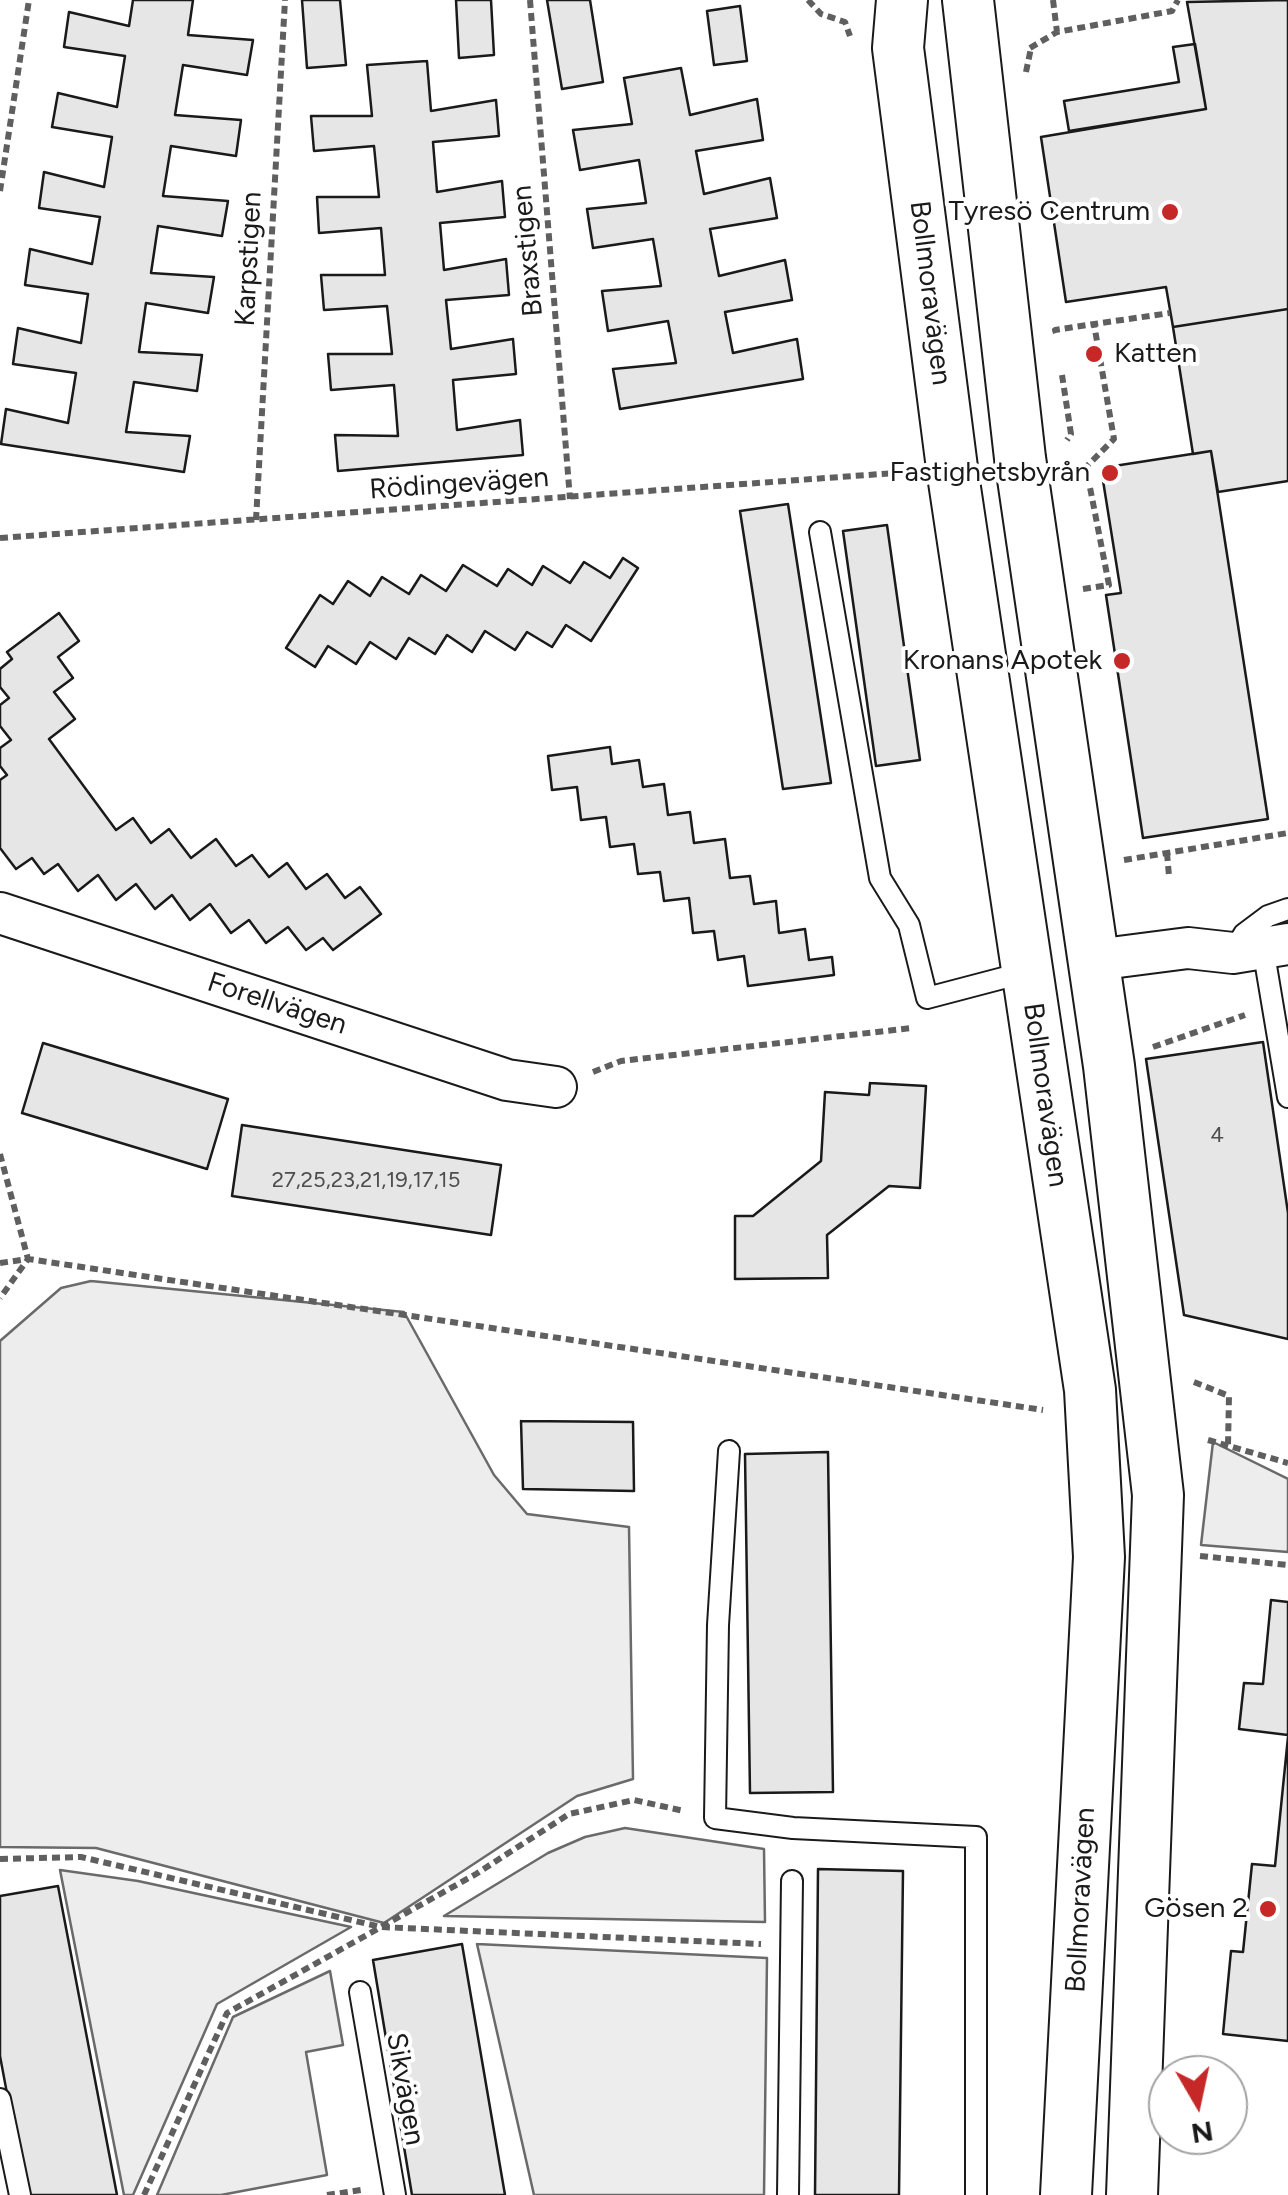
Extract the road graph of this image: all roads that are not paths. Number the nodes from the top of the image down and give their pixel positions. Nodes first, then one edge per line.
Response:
1 (902, 0) edge
2 (968, 0) edge
3 (820, 532) dead end
4 (1288, 909) edge
5 (0, 913) edge
6 (1261, 948) edge
7 (1095, 960) junction
8 (1026, 972) junction
9 (556, 1087) road end
10 (1288, 1097) edge
11 (728, 1451) dead end
12 (792, 1881) dead end
13 (360, 1992) dead end
14 (0, 2098) edge
15 (20, 2195) edge
16 (396, 2195) edge
17 (788, 2195) edge
18 (976, 2195) edge
19 (1066, 2195) edge
20 (1132, 2195) edge

1 - 8 street, Bollmoravägen
2 - 7 street
3 - 8 lane
4 - 6 lane
5 - 9 street, Forellvägen
6 - 7 street
6 - 10 lane
7 - 8 street
7 - 20 street
8 - 19 street, Bollmoravägen
11 - 18 lane
12 - 17 lane
13 - 16 lane, Sikvägen
14 - 15 lane

